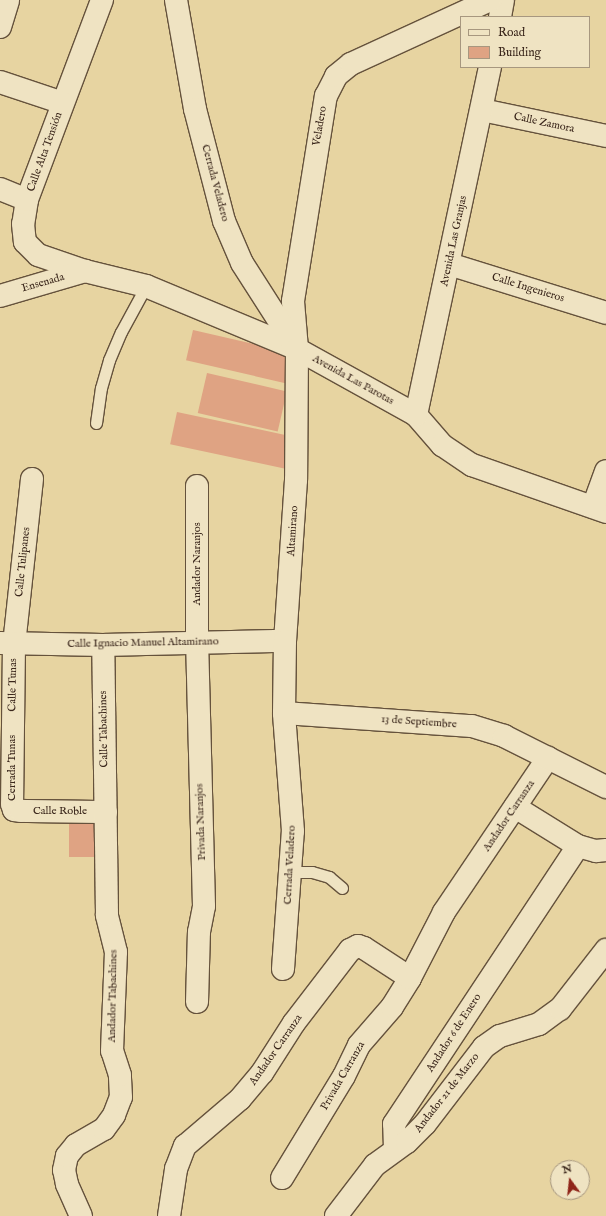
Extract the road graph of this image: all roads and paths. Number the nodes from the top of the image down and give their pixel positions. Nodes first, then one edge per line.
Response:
1 (8, 0) edge
2 (102, 0) edge
3 (176, 0) edge
4 (490, 0) edge
5 (503, 0) edge
6 (500, 16) edge
7 (0, 27) edge
8 (490, 68) edge
9 (0, 82) edge
10 (62, 103) junction
11 (482, 110) junction
12 (606, 136) edge
13 (0, 189) edge
14 (27, 200) junction
15 (449, 264) junction
16 (86, 271) junction
17 (146, 286) junction
18 (0, 296) edge
19 (606, 313) edge
20 (297, 349) junction
21 (416, 415) junction
22 (96, 423) dead end
23 (606, 471) edge
24 (32, 479) dead end
25 (197, 486) dead end
26 (600, 510) edge
27 (197, 641) junction
28 (285, 641) junction
29 (7, 644) edge
30 (103, 645) junction
31 (284, 713) junction
32 (6, 726) edge
33 (548, 758) junction
34 (606, 788) edge
35 (515, 807) junction
36 (14, 810) joint
37 (106, 812) junction
38 (578, 846) junction
39 (606, 850) edge
40 (290, 872) junction
41 (342, 888) dead end
42 (606, 950) edge
43 (283, 969) dead end
44 (410, 978) junction
45 (197, 1002) dead end
46 (395, 1148) junction
47 (282, 1178) dead end
48 (81, 1216) edge
49 (169, 1216) edge
50 (336, 1216) edge

1 - 7 street
2 - 10 street, Calle Alta Tensión
3 - 20 street, Cerrada Veladero
4 - 20 street, Veladero
5 - 6 street
8 - 11 street, Avenida Las Granjas
9 - 10 street
10 - 14 street, Calle Alta Tensión
11 - 12 street, Calle Zamora
11 - 15 street, Avenida Las Granjas
13 - 14 street
14 - 16 street, Calle Alta Tensión
15 - 19 street, Calle Ingenieros
15 - 21 street, Avenida Las Granjas
16 - 17 street, Avenida Las Parotas
16 - 18 street, Ensenada
17 - 20 street, Avenida Las Parotas
17 - 22 lane
20 - 21 street, Avenida Las Parotas
20 - 28 street, Altamirano
21 - 26 street, Avenida Las Parotas
23 - 26 street
24 - 29 street, Calle Tulipanes
25 - 27 street, Andador Naranjos
27 - 28 street, Calle Ignacio Manuel Altamirano
27 - 30 street, Calle Ignacio Manuel Altamirano
27 - 45 street, Privada Naranjos
28 - 31 street, Altamirano
29 - 30 street, Calle Ignacio Manuel Altamirano
29 - 32 street, Calle Tunas
30 - 37 street, Calle Tabachines
31 - 33 street, 13 de Septiembre
31 - 40 street, Cerrada Veladero
32 - 36 street, Cerrada Tunas
33 - 34 street, 13 de Septiembre
33 - 35 street, Andador Carranza
35 - 38 street
35 - 44 street, Andador Carranza
36 - 37 street, Calle Roble
37 - 48 street, Andador Tabachines
38 - 39 street
38 - 46 street, Andador 6 de Enero
40 - 41 lane
40 - 43 street, Cerrada Veladero
42 - 46 street, Andador 21 de Marzo
44 - 47 street, Privada Carranza
44 - 49 street, Andador Carranza
46 - 50 street

